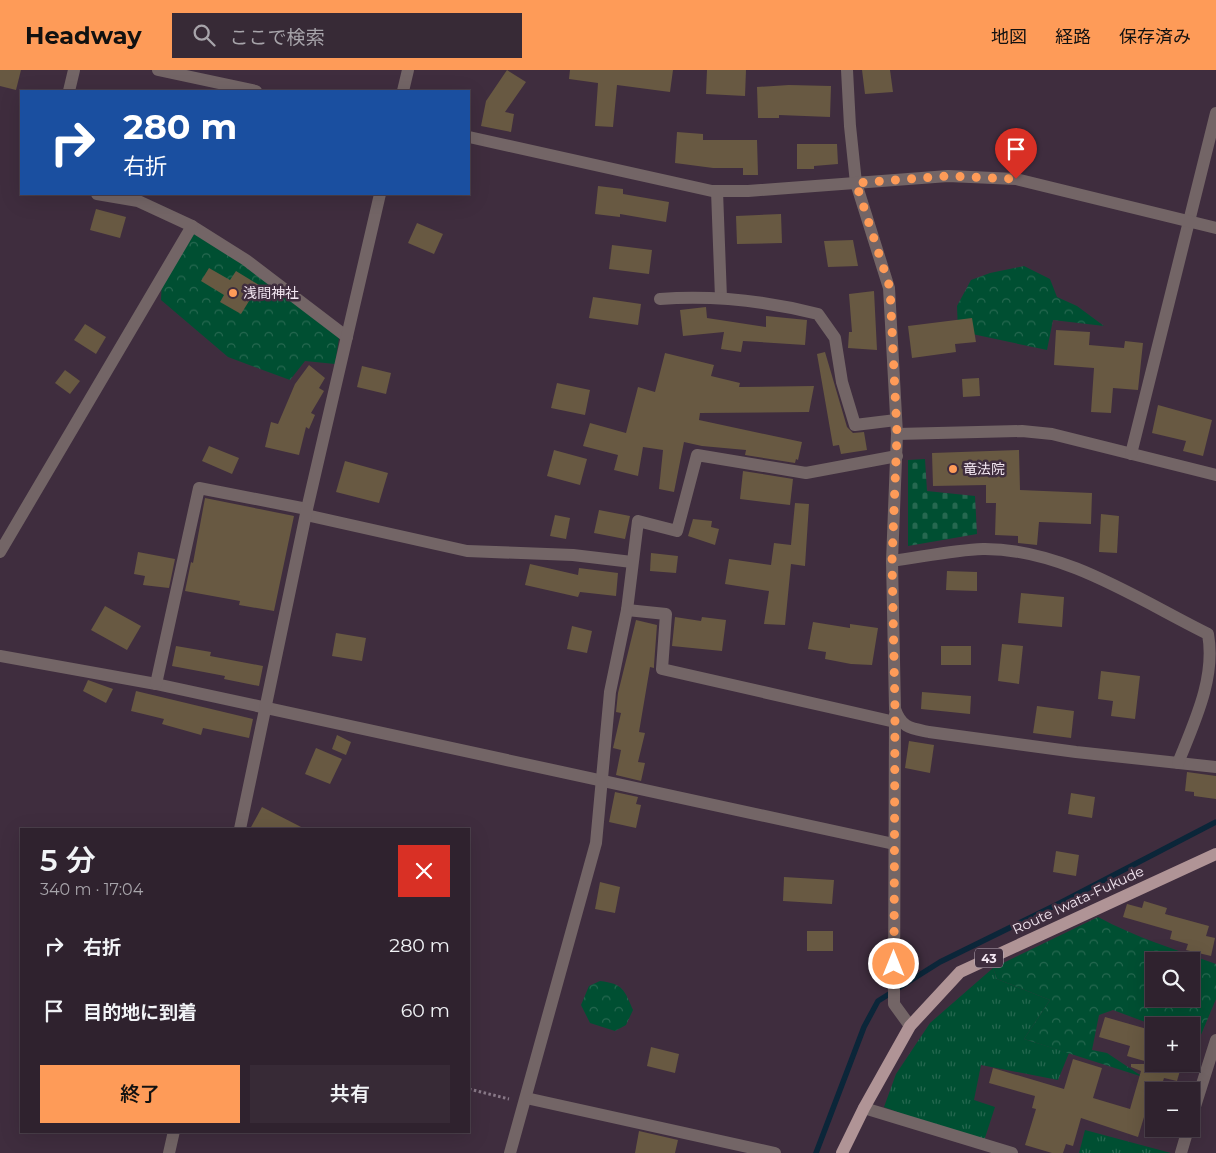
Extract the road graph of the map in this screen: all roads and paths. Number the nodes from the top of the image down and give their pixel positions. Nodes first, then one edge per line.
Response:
1 (74, 70) edge
2 (158, 70) edge
3 (408, 70) edge
4 (847, 70) edge
5 (69, 90) edge
6 (251, 90) edge
7 (403, 90) edge
8 (1216, 113) edge
9 (470, 138) edge
10 (856, 183) junction
11 (717, 191) junction
12 (103, 195) edge
13 (380, 195) edge
14 (1190, 221) junction
15 (192, 226) junction
16 (1216, 228) edge
17 (721, 298) junction
18 (660, 299) dead end
19 (347, 338) junction
20 (896, 420) junction
21 (897, 434) junction
22 (1131, 454) junction
23 (897, 456) junction
24 (1216, 475) edge
25 (307, 512) junction
26 (0, 552) edge
27 (892, 561) junction
28 (632, 562) junction
29 (627, 610) junction
30 (0, 656) edge
31 (156, 684) junction
32 (266, 708) junction
33 (895, 715) junction
34 (1178, 763) junction
35 (1216, 766) edge
36 (601, 782) junction
37 (240, 828) edge
38 (894, 844) junction
39 (1216, 854) edge
40 (910, 1026) junction
41 (1216, 1040) edge
42 (470, 1089) edge
43 (1200, 1091) edge
44 (525, 1100) junction
45 (864, 1108) junction
46 (174, 1133) edge
47 (1186, 1137) edge
48 (169, 1153) edge
49 (510, 1153) edge
50 (775, 1153) edge
51 (842, 1153) edge
52 (1012, 1153) edge
53 (1181, 1153) edge

1 - 5 street
2 - 6 street
3 - 7 street
4 - 10 street
8 - 14 street
9 - 11 street
10 - 11 street
10 - 14 street
10 - 20 street
11 - 17 street
12 - 15 street
13 - 19 street
14 - 16 street
14 - 22 street
15 - 19 street
15 - 26 street
17 - 18 street
17 - 20 street
19 - 25 street
20 - 21 street
21 - 22 street
21 - 23 street
22 - 24 street
23 - 27 street
23 - 28 street
25 - 28 street
25 - 31 street
25 - 32 street
27 - 33 street
27 - 34 street
28 - 29 street
29 - 33 street
29 - 36 street
30 - 31 street
31 - 32 street
32 - 36 street
32 - 37 street
33 - 34 street
33 - 38 street
34 - 35 street
36 - 38 street
36 - 44 street
38 - 40 street
39 - 40 main road, Route Iwata-Fukude / 43
40 - 45 main road, Route Iwata-Fukude / 43
41 - 43 street
42 - 44 path
44 - 49 street
44 - 50 street
45 - 51 main road, Route Iwata-Fukude / 43
45 - 52 street
46 - 48 street
47 - 53 street

